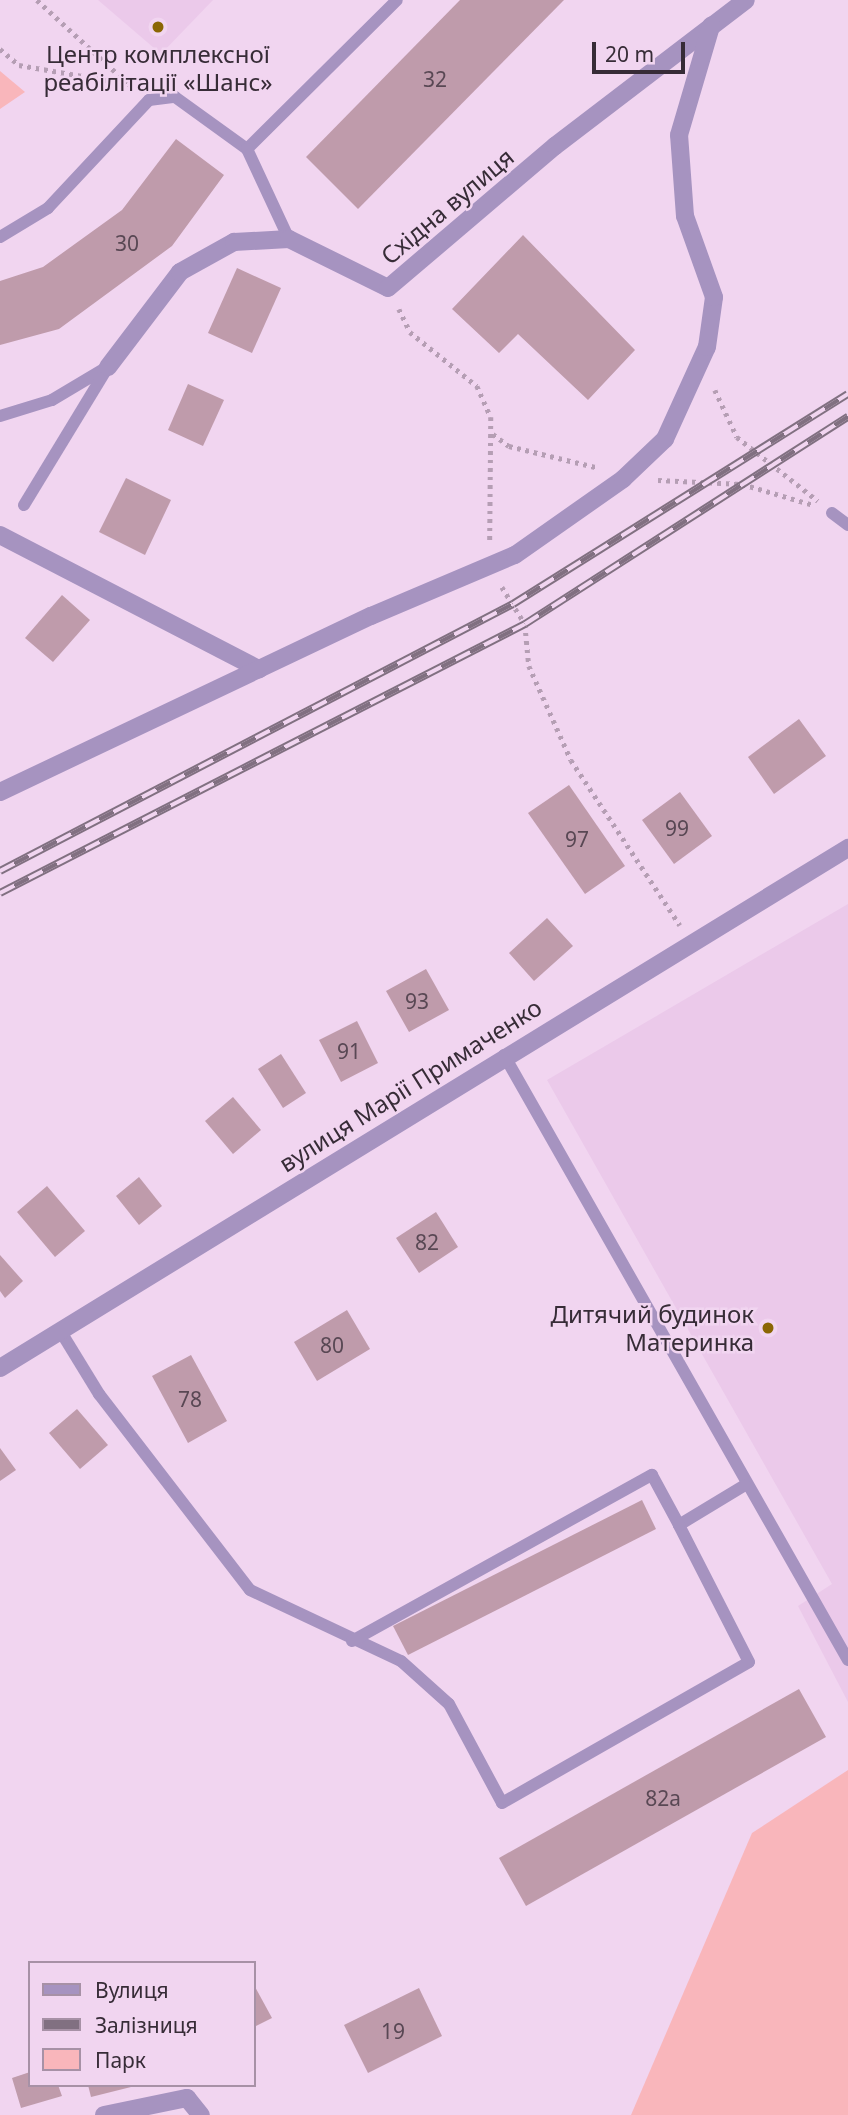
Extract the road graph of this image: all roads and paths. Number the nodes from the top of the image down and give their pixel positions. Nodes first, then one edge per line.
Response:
1 (37, 0) edge
2 (397, 0) edge
3 (746, 0) edge
4 (712, 26) junction
5 (0, 49) edge
6 (247, 149) junction
7 (0, 237) edge
8 (289, 239) junction
9 (388, 288) junction
10 (708, 347) junction
11 (107, 367) junction
12 (0, 416) edge
13 (24, 505) dead end
14 (832, 513) joint
15 (848, 525) edge
16 (0, 535) edge
17 (489, 568) junction
18 (259, 669) junction
19 (0, 792) edge
20 (848, 848) edge
21 (691, 940) junction
22 (504, 1055) junction
23 (61, 1332) junction
24 (0, 1368) edge
25 (745, 1485) junction
26 (679, 1525) junction
27 (352, 1641) junction
28 (848, 1660) edge
29 (104, 2115) edge
30 (201, 2115) edge

1 - 5 path
2 - 6 lane
3 - 4 street, Східна вулиця
4 - 9 street, Східна вулиця
4 - 10 street
6 - 7 lane
6 - 8 lane
8 - 9 street, Східна вулиця
8 - 11 street, Східна вулиця
9 - 17 path
10 - 14 path
10 - 17 street
11 - 12 lane
11 - 13 lane
14 - 15 lane
16 - 18 street
17 - 18 street
17 - 21 path
18 - 19 street
20 - 21 street, вулиця Марії Примаченко
21 - 22 street, вулиця Марії Примаченко
22 - 23 street, вулиця Марії Примаченко
22 - 25 lane
23 - 24 street, вулиця Марії Примаченко
23 - 27 lane
25 - 26 lane
25 - 28 lane
26 - 27 lane
26 - 27 lane
29 - 30 street

